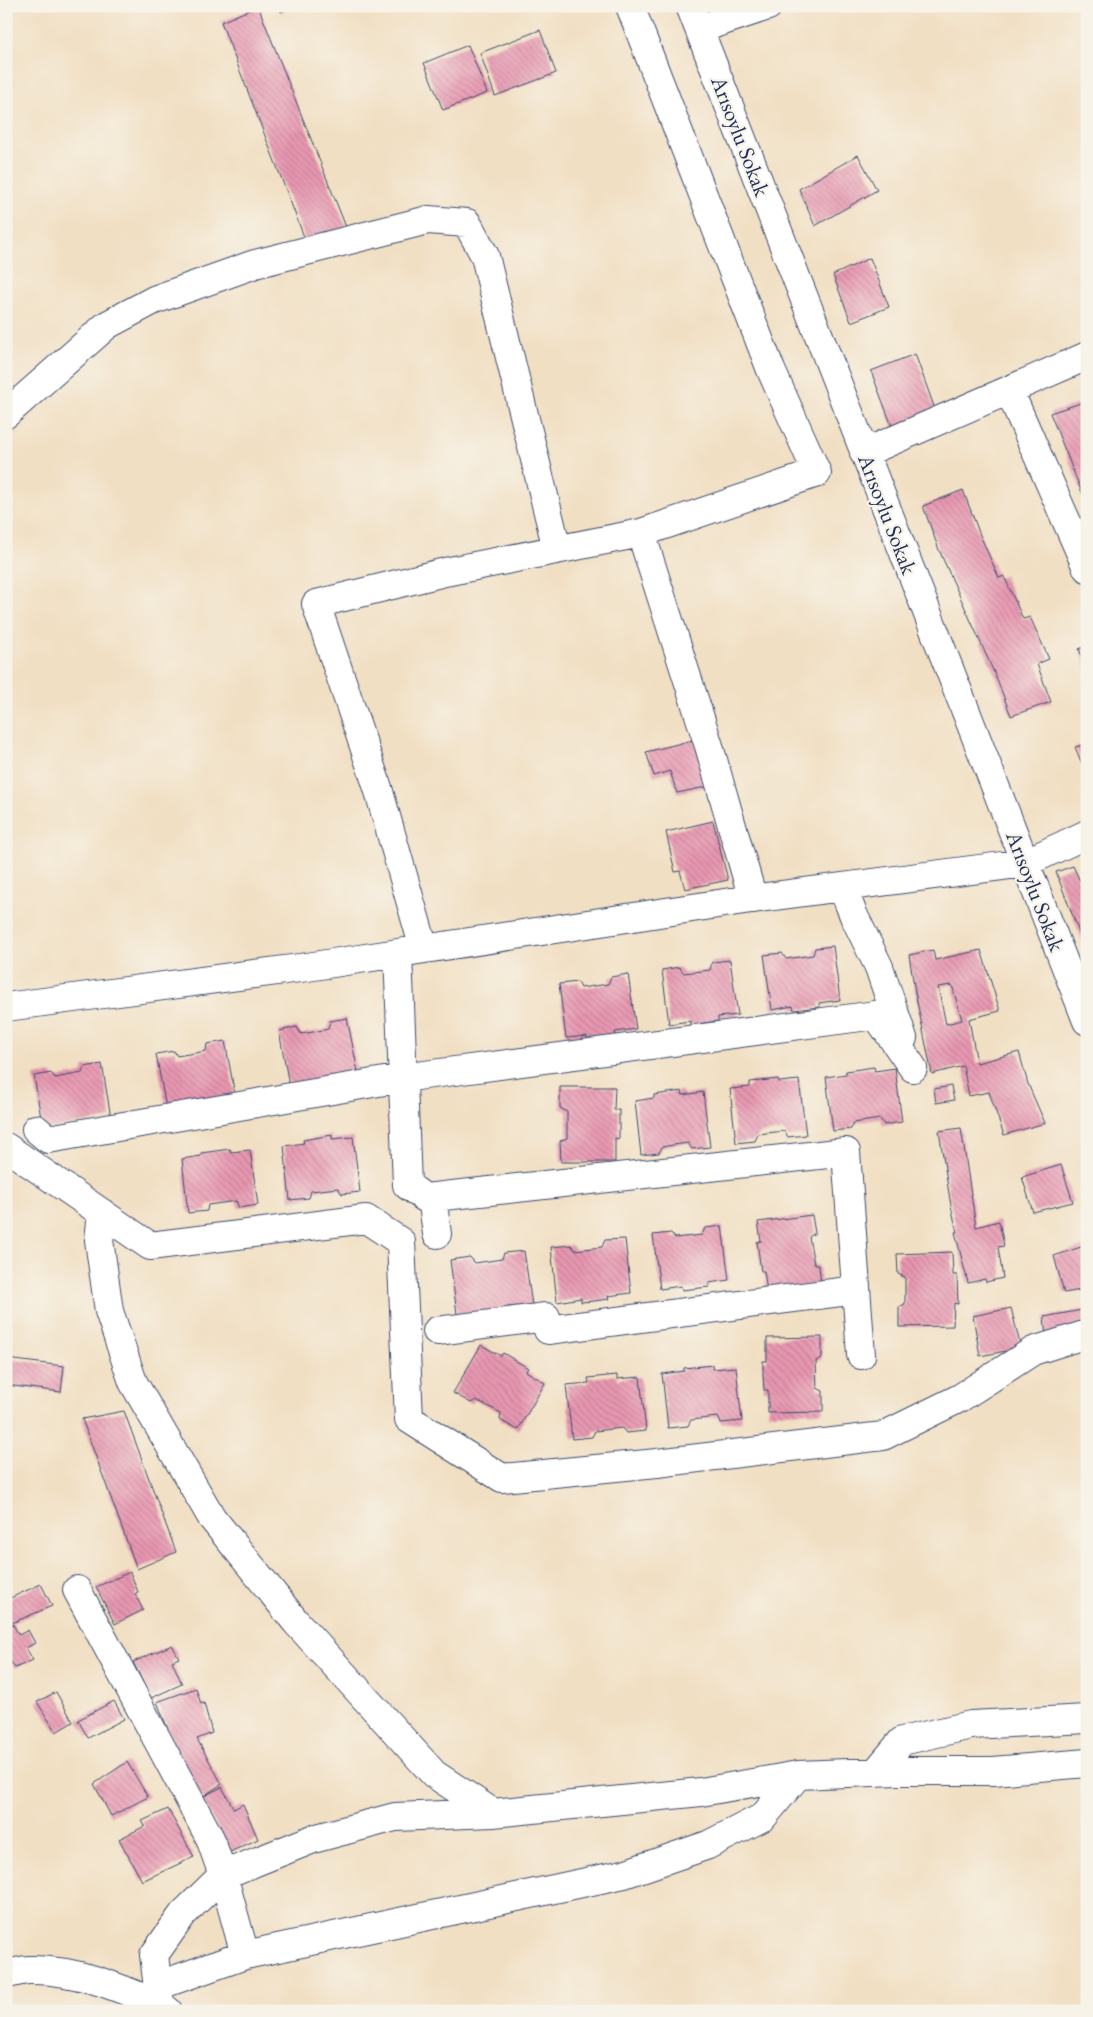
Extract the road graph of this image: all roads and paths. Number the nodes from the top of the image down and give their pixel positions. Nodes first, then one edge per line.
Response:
1 (630, 6) edge
2 (768, 6) edge
3 (694, 18) edge
4 (1087, 356) edge
5 (1009, 390) junction
6 (6, 414) edge
7 (864, 453) junction
8 (641, 533) junction
9 (557, 549) junction
10 (1087, 568) edge
11 (1087, 834) edge
12 (1025, 863) junction
13 (842, 887) junction
14 (753, 899) junction
15 (411, 951) junction
16 (6, 1007) edge
17 (1087, 1021) edge
18 (402, 1078) junction
19 (36, 1129) dead end
20 (6, 1146) edge
21 (432, 1198) junction
22 (102, 1213) junction
23 (437, 1234) dead end
24 (856, 1290) junction
25 (437, 1331) dead end
26 (1087, 1334) edge
27 (861, 1355) dead end
28 (77, 1590) dead end
29 (1087, 1719) edge
30 (1087, 1763) edge
31 (876, 1772) junction
32 (798, 1775) junction
33 (493, 1813) junction
34 (222, 1875) junction
35 (245, 1955) junction
36 (6, 1974) edge
37 (160, 2003) edge

1 - 8 street
2 - 3 street
3 - 7 street, Arısoylu Sokak
4 - 5 street
5 - 7 street
5 - 10 street
6 - 9 street
7 - 12 street, Arısoylu Sokak
8 - 9 street
8 - 14 street
9 - 15 street
11 - 12 street
12 - 13 street
12 - 17 street, Arısoylu Sokak
13 - 14 street
13 - 18 street
14 - 15 street
15 - 16 street
15 - 18 street
18 - 19 street
18 - 21 street
20 - 22 street
21 - 23 street
21 - 24 street
22 - 26 street
22 - 33 street
24 - 25 street
24 - 27 street
28 - 34 street
29 - 31 street
30 - 31 street
31 - 32 street
32 - 33 street
32 - 35 street
33 - 34 street
34 - 35 street
34 - 37 street
35 - 37 street
36 - 37 street

